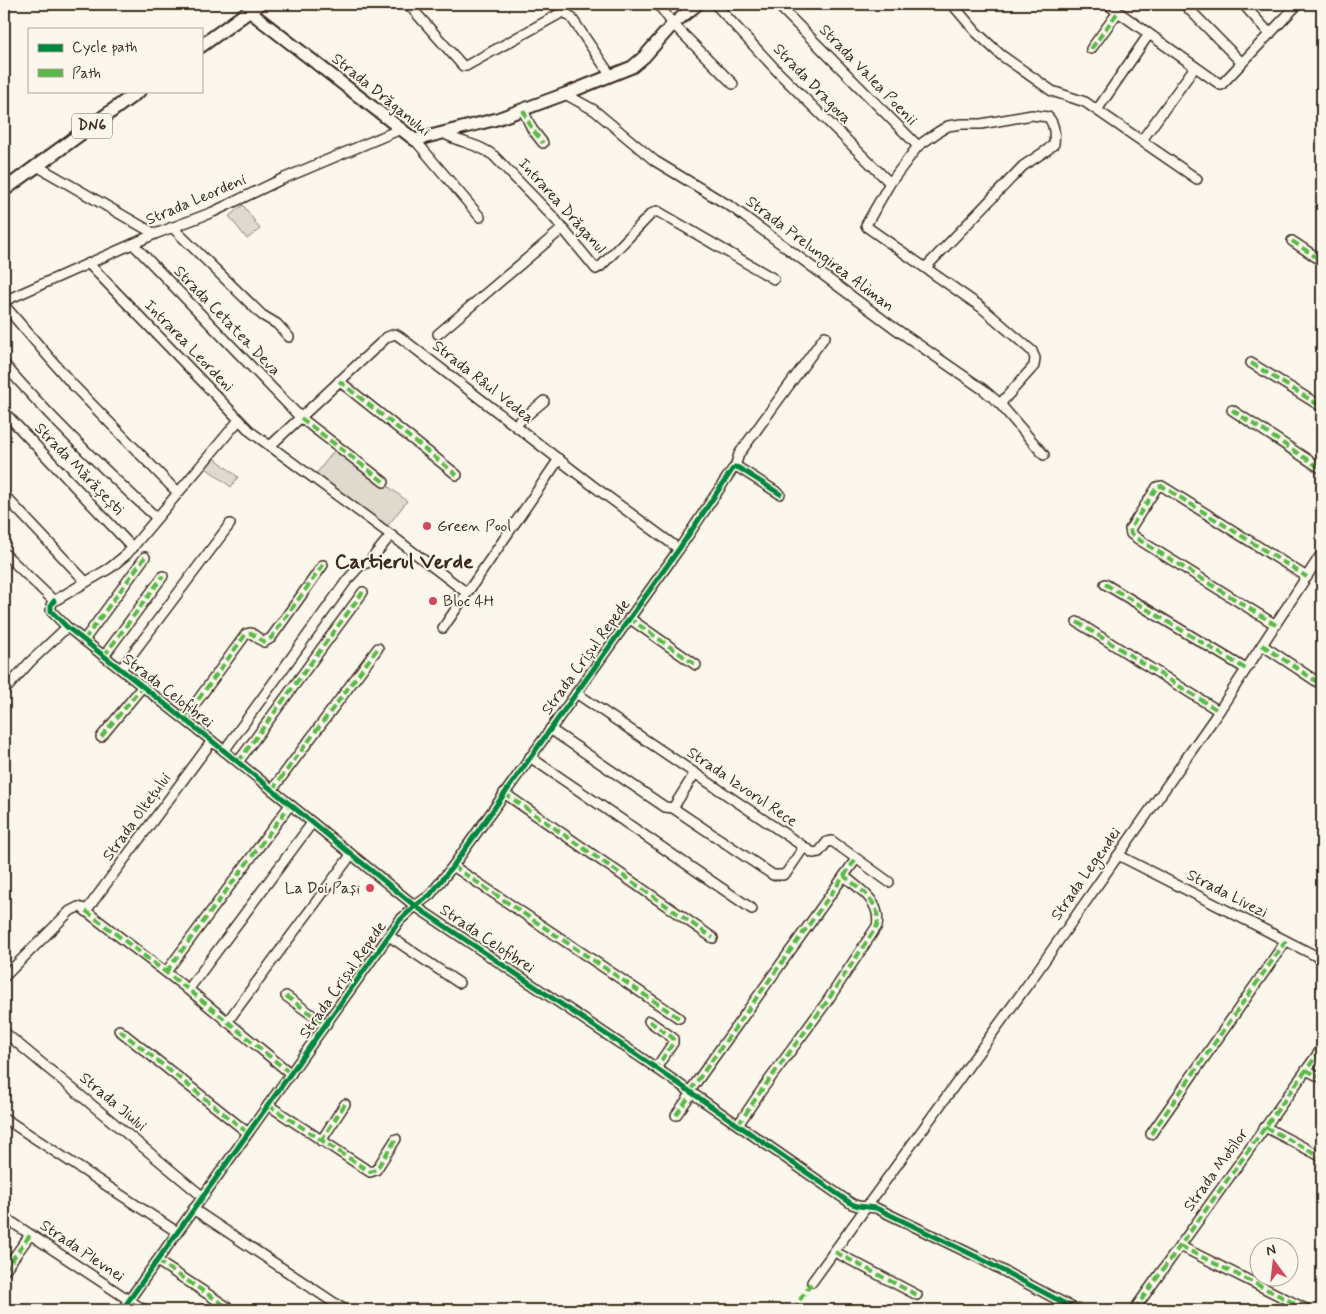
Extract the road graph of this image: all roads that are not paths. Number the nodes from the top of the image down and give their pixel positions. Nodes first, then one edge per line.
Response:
1 (408, 4) edge
2 (658, 4) edge
3 (698, 4) edge
4 (715, 4) edge
5 (777, 4) edge
6 (952, 4) edge
7 (1107, 4) edge
8 (1184, 4) edge
9 (1243, 4) edge
10 (1297, 4) edge
11 (255, 6) edge
12 (1118, 12) junction
13 (673, 24) junction
14 (1149, 34) junction
15 (1270, 34) junction
16 (202, 45) edge
17 (1092, 49) dead end
18 (1242, 63) junction
19 (1195, 67) junction
20 (611, 76) junction
21 (732, 84) dead end
22 (138, 92) edge
23 (565, 94) junction
24 (523, 110) junction
25 (1097, 110) junction
26 (401, 129) junction
27 (444, 134) junction
28 (414, 140) junction
29 (1142, 140) junction
30 (543, 143) dead end
31 (918, 146) junction
32 (37, 166) junction
33 (1197, 179) dead end
34 (890, 183) junction
35 (4, 190) edge
36 (480, 217) dead end
37 (172, 228) junction
38 (562, 229) junction
39 (155, 234) junction
40 (1292, 241) dead end
41 (133, 244) junction
42 (1322, 260) edge
43 (89, 264) junction
44 (926, 268) junction
45 (774, 279) dead end
46 (4, 301) edge
47 (4, 305) edge
48 (438, 334) dead end
49 (825, 336) dead end
50 (289, 337) dead end
51 (1251, 363) dead end
52 (4, 364) edge
53 (339, 381) junction
54 (544, 401) dead end
55 (1000, 404) junction
56 (1322, 407) edge
57 (1232, 410) dead end
58 (4, 412) edge
59 (300, 418) junction
60 (239, 420) junction
61 (515, 425) junction
62 (270, 446) junction
63 (1044, 455) dead end
64 (559, 459) junction
65 (734, 467) junction
66 (1322, 469) edge
67 (457, 475) dead end
68 (384, 482) dead end
69 (178, 493) junction
70 (780, 494) dead end
71 (4, 495) edge
72 (157, 518) junction
73 (230, 524) dead end
74 (390, 534) junction
75 (133, 548) junction
76 (679, 549) junction
77 (4, 553) edge
78 (1322, 553) edge
79 (146, 558) dead end
80 (323, 565) dead end
81 (162, 576) dead end
82 (1307, 577) junction
83 (86, 582) junction
84 (1105, 584) dead end
85 (363, 592) dead end
86 (467, 593) junction
87 (54, 601) junction
88 (629, 618) junction
89 (1077, 622) dead end
90 (1276, 625) junction
91 (67, 627) junction
92 (443, 628) dead end
93 (84, 640) junction
94 (1262, 645) junction
95 (378, 648) dead end
96 (104, 656) junction
97 (696, 665) dead end
98 (121, 669) junction
99 (1246, 669) junction
100 (1322, 685) edge
101 (143, 686) junction
102 (4, 691) edge
103 (576, 693) junction
104 (1220, 710) junction
105 (184, 719) junction
106 (550, 728) junction
107 (101, 737) dead end
108 (212, 741) junction
109 (224, 751) junction
110 (530, 757) junction
111 (238, 762) junction
112 (695, 773) junction
113 (272, 790) junction
114 (504, 793) junction
115 (290, 804) junction
116 (673, 808) junction
117 (312, 823) junction
118 (804, 847) junction
119 (351, 855) junction
120 (1118, 855) junction
121 (856, 859) junction
122 (453, 866) junction
123 (844, 876) junction
124 (890, 882) dead end
125 (415, 906) junction
126 (752, 909) dead end
127 (86, 911) junction
128 (389, 936) junction
129 (712, 938) dead end
130 (1286, 941) junction
131 (1322, 959) edge
132 (166, 972) junction
133 (4, 977) edge
134 (459, 982) dead end
135 (188, 990) junction
136 (286, 996) dead end
137 (679, 1018) dead end
138 (649, 1021) dead end
139 (227, 1022) junction
140 (326, 1026) junction
141 (119, 1030) dead end
142 (4, 1032) edge
143 (1322, 1048) edge
144 (656, 1068) junction
145 (1306, 1070) junction
146 (291, 1074) junction
147 (1322, 1078) edge
148 (691, 1092) junction
149 (345, 1104) dead end
150 (268, 1106) junction
151 (676, 1115) dead end
152 (4, 1118) edge
153 (738, 1125) junction
154 (1265, 1127) junction
155 (248, 1134) junction
156 (1151, 1134) dead end
157 (396, 1139) dead end
158 (321, 1141) junction
159 (1322, 1157) edge
160 (202, 1196) junction
161 (868, 1207) junction
162 (193, 1209) junction
163 (4, 1218) edge
164 (177, 1232) junction
165 (30, 1235) junction
166 (1180, 1246) junction
167 (835, 1252) junction
168 (157, 1261) junction
169 (4, 1271) edge
170 (812, 1282) dead end
171 (917, 1295) dead end
172 (129, 1300) junction
173 (122, 1310) edge
174 (144, 1310) edge
175 (232, 1310) edge
176 (344, 1310) edge
177 (1076, 1310) edge
178 (1134, 1310) edge
179 (1308, 1310) edge

1 - 20 street
2 - 13 street
3 - 13 street
4 - 34 street, Strada Dragova
5 - 31 street, Strada Valea Poenii
6 - 25 street
7 - 12 street
8 - 18 street
9 - 15 street
10 - 15 street
11 - 16 main road
11 - 26 street, Strada Drăganului
12 - 14 street
12 - 17 street
13 - 20 street
13 - 21 street
14 - 19 street
14 - 25 street
15 - 18 street
18 - 19 street
19 - 29 street
20 - 23 street
22 - 32 main road, DN6
23 - 24 street
23 - 55 street, Strada Prelungirea Aliman
24 - 27 street
24 - 30 street
25 - 29 street
26 - 28 street, Strada Drăganului
26 - 37 street, Strada Leordeni
27 - 28 street
27 - 38 street, Intrarea Drăganul
28 - 36 street, Strada Drăganului
29 - 33 street
31 - 34 street
31 - 44 street
32 - 35 main road, DN6
32 - 39 street
34 - 44 street
37 - 39 street, Strada Leordeni
37 - 50 street
38 - 45 street, Intrarea Drăganul
38 - 48 street, Strada Râul Vedea
39 - 41 street, Strada Leordeni
40 - 42 street
41 - 43 street, Strada Leordeni
41 - 59 street, Strada Cetatea Deva
43 - 46 street, Strada Leordeni
43 - 60 street, Intrarea Leordeni
44 - 55 street
47 - 69 street
49 - 65 street, Strada Crișul Repede
51 - 56 street
52 - 72 street
53 - 59 street
53 - 61 street, Strada Râul Vedea
53 - 67 street
54 - 61 street
55 - 63 street, Strada Prelungirea Aliman
57 - 66 street
58 - 75 street, Strada Mărășești
59 - 62 street
59 - 68 street, Strada Cetatea Deva
60 - 62 street, Intrarea Leordeni
60 - 69 street
61 - 64 street, Strada Râul Vedea
62 - 74 street, Intrarea Leordeni
64 - 76 street, Strada Râul Vedea
64 - 86 street
65 - 70 street
65 - 76 street, Strada Crișul Repede
69 - 72 street
71 - 83 street
72 - 75 street
73 - 98 street
74 - 86 street, Intrarea Leordeni
74 - 109 street
75 - 83 street
76 - 88 street, Strada Crișul Repede
77 - 87 street, Strada Celofibrei
78 - 82 street, Strada Legendei
79 - 93 street
80 - 105 street
81 - 96 street
82 - 90 street, Strada Legendei
82 - 90 street
83 - 87 street
84 - 99 street
85 - 111 street
86 - 92 street
87 - 91 street, Strada Celofibrei
88 - 97 street
88 - 103 street, Strada Crișul Repede
89 - 104 street
90 - 94 street, Strada Legendei
91 - 93 street, Strada Celofibrei
91 - 102 street
93 - 96 street, Strada Celofibrei
94 - 99 street, Strada Legendei
94 - 100 street
95 - 113 street
96 - 98 street, Strada Celofibrei
98 - 101 street, Strada Celofibrei
99 - 104 street, Strada Legendei
101 - 105 street, Strada Celofibrei
101 - 107 street
103 - 106 street, Strada Crișul Repede
103 - 112 street, Strada Izvorul Rece
104 - 120 street, Strada Legendei
105 - 108 street, Strada Celofibrei
106 - 110 street, Strada Crișul Repede
106 - 116 street
108 - 109 street, Strada Celofibrei
108 - 127 street, Strada Oltețului
109 - 111 street, Strada Celofibrei
110 - 114 street, Strada Crișul Repede
110 - 126 street
111 - 113 street, Strada Celofibrei
112 - 116 street
112 - 118 street, Strada Izvorul Rece
113 - 115 street, Strada Celofibrei
114 - 122 street, Strada Crișul Repede
114 - 129 street
115 - 117 street, Strada Celofibrei
115 - 132 street
116 - 118 street
117 - 119 street, Strada Celofibrei
117 - 135 street
118 - 121 street, Strada Izvorul Rece
119 - 125 street, Strada Celofibrei
119 - 139 street
120 - 130 street, Strada Livezi
120 - 161 street, Strada Legendei
121 - 123 street
121 - 124 street, Strada Izvorul Rece
122 - 125 street, Strada Crișul Repede
122 - 137 street
123 - 148 street
123 - 153 street
125 - 128 street, Strada Crișul Repede
125 - 144 street, Strada Celofibrei
127 - 132 street
127 - 133 street
128 - 134 street
128 - 140 street, Strada Crișul Repede
130 - 131 street, Strada Livezi
130 - 156 street
132 - 135 street
135 - 139 street
136 - 140 street
138 - 144 street
139 - 146 street
140 - 146 street, Strada Crișul Repede
141 - 155 street
142 - 160 street, Strada Jiului
143 - 145 street, Strada Motilor
144 - 148 street, Strada Celofibrei
145 - 147 street
145 - 154 street, Strada Motilor
146 - 150 street, Strada Crișul Repede
148 - 151 street
148 - 153 street, Strada Celofibrei
149 - 158 street
150 - 155 street, Strada Crișul Repede
150 - 158 street
152 - 164 street
153 - 161 street, Strada Celofibrei
154 - 159 street
154 - 166 street, Strada Motilor
155 - 160 street, Strada Crișul Repede
157 - 158 street
160 - 162 street, Strada Crișul Repede
161 - 167 street, Strada Legendei
161 - 177 street, Strada Celofibrei
162 - 164 street, Strada Crișul Repede
162 - 176 street
163 - 165 street, Strada Plevnei
164 - 168 street, Strada Crișul Repede
165 - 169 street
165 - 172 street, Strada Plevnei
166 - 178 street, Strada Motilor
166 - 179 street
167 - 170 street, Strada Legendei
167 - 171 street
168 - 172 street, Strada Crișul Repede
168 - 175 street
172 - 173 street, Strada Crișul Repede
172 - 174 street, Strada Plevnei

